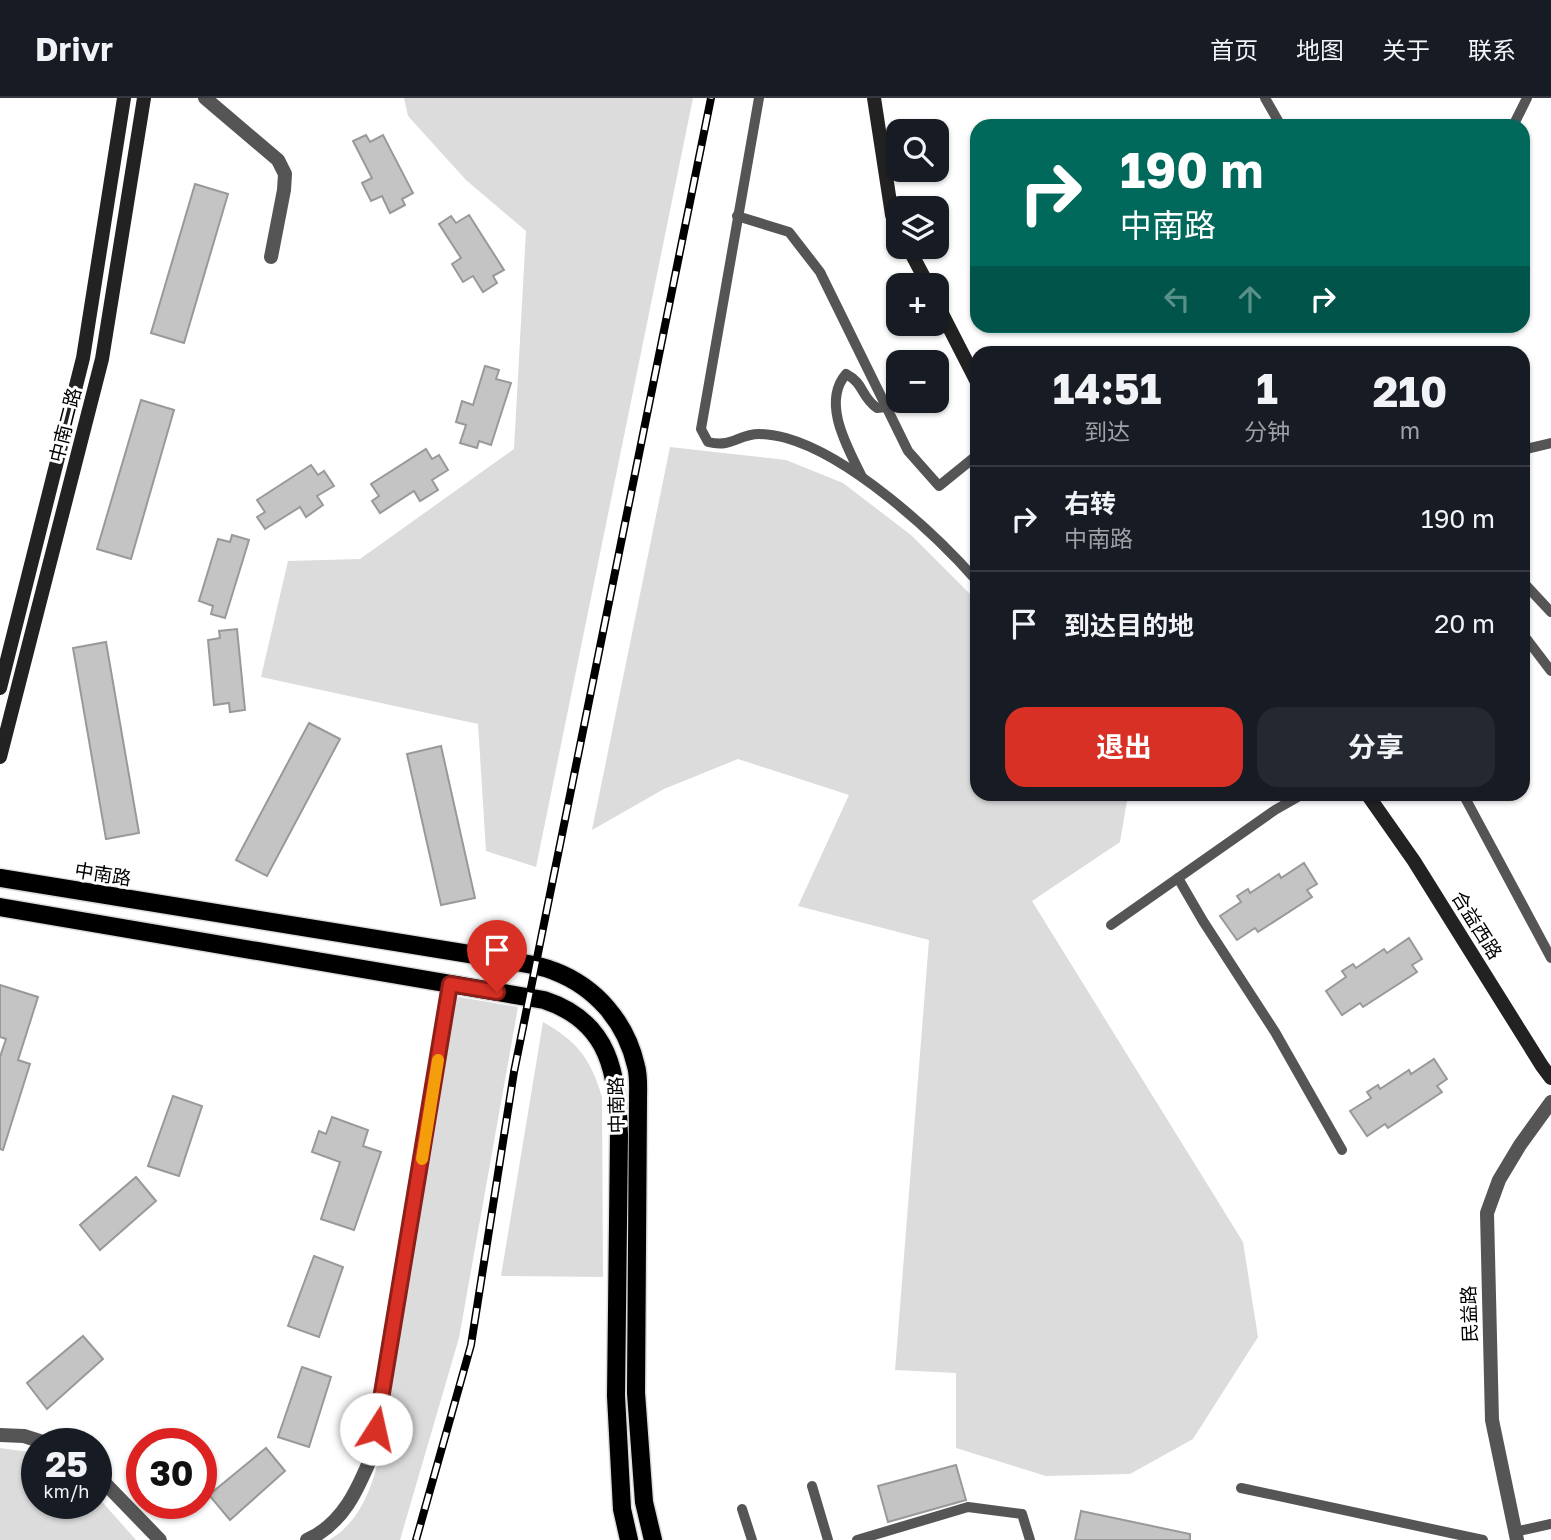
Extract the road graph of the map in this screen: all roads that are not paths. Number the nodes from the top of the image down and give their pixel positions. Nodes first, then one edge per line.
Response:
1 (124, 98) edge
2 (144, 98) edge
3 (205, 98) edge
4 (759, 98) edge
5 (874, 98) edge
6 (1265, 98) edge
7 (1527, 98) edge
8 (1277, 119) edge
9 (1517, 119) edge
10 (889, 196) edge
11 (737, 216) junction
12 (271, 257) dead end
13 (949, 327) edge
14 (970, 368) edge
15 (886, 407) joint
16 (889, 413) edge
17 (1551, 443) edge
18 (1530, 448) edge
19 (970, 461) edge
20 (862, 478) junction
21 (970, 573) edge
22 (1530, 590) edge
23 (1551, 612) edge
24 (1530, 643) edge
25 (1551, 671) edge
26 (0, 688) edge
27 (0, 757) edge
28 (1291, 801) edge
29 (1372, 801) edge
30 (1467, 801) edge
31 (0, 878) edge
32 (1178, 878) junction
33 (0, 907) edge
34 (1111, 925) dead end
35 (1551, 958) edge
36 (450, 984) junction
37 (1551, 1078) edge
38 (1551, 1102) edge
39 (1342, 1150) dead end
40 (0, 1435) edge
41 (21, 1436) edge
42 (812, 1486) dead end
43 (1241, 1488) dead end
44 (112, 1490) edge
45 (742, 1509) dead end
46 (1551, 1524) edge
47 (1516, 1536) edge
48 (160, 1540) edge
49 (307, 1540) edge
50 (629, 1540) edge
51 (653, 1540) edge
52 (752, 1540) edge
53 (828, 1540) edge
54 (857, 1540) edge
55 (1030, 1540) edge
56 (1483, 1540) edge

1 - 26 main road, 中南二路
2 - 27 main road, 中南二路
3 - 12 street
4 - 11 lane
5 - 10 main road
6 - 8 lane
7 - 9 lane
11 - 15 lane
11 - 20 lane
13 - 14 main road
15 - 20 lane
16 - 19 lane
17 - 18 lane
20 - 21 lane
22 - 23 lane
24 - 25 lane
28 - 32 lane
29 - 37 main road, 合益西路
30 - 35 lane
31 - 51 main road, 中南路
32 - 34 lane
32 - 39 lane
33 - 36 main road, 中南路
36 - 49 street
36 - 50 main road, 中南路
38 - 47 street, 民益路
40 - 41 street
42 - 53 lane
43 - 56 lane
44 - 48 street
45 - 52 lane
46 - 47 lane
54 - 55 lane

